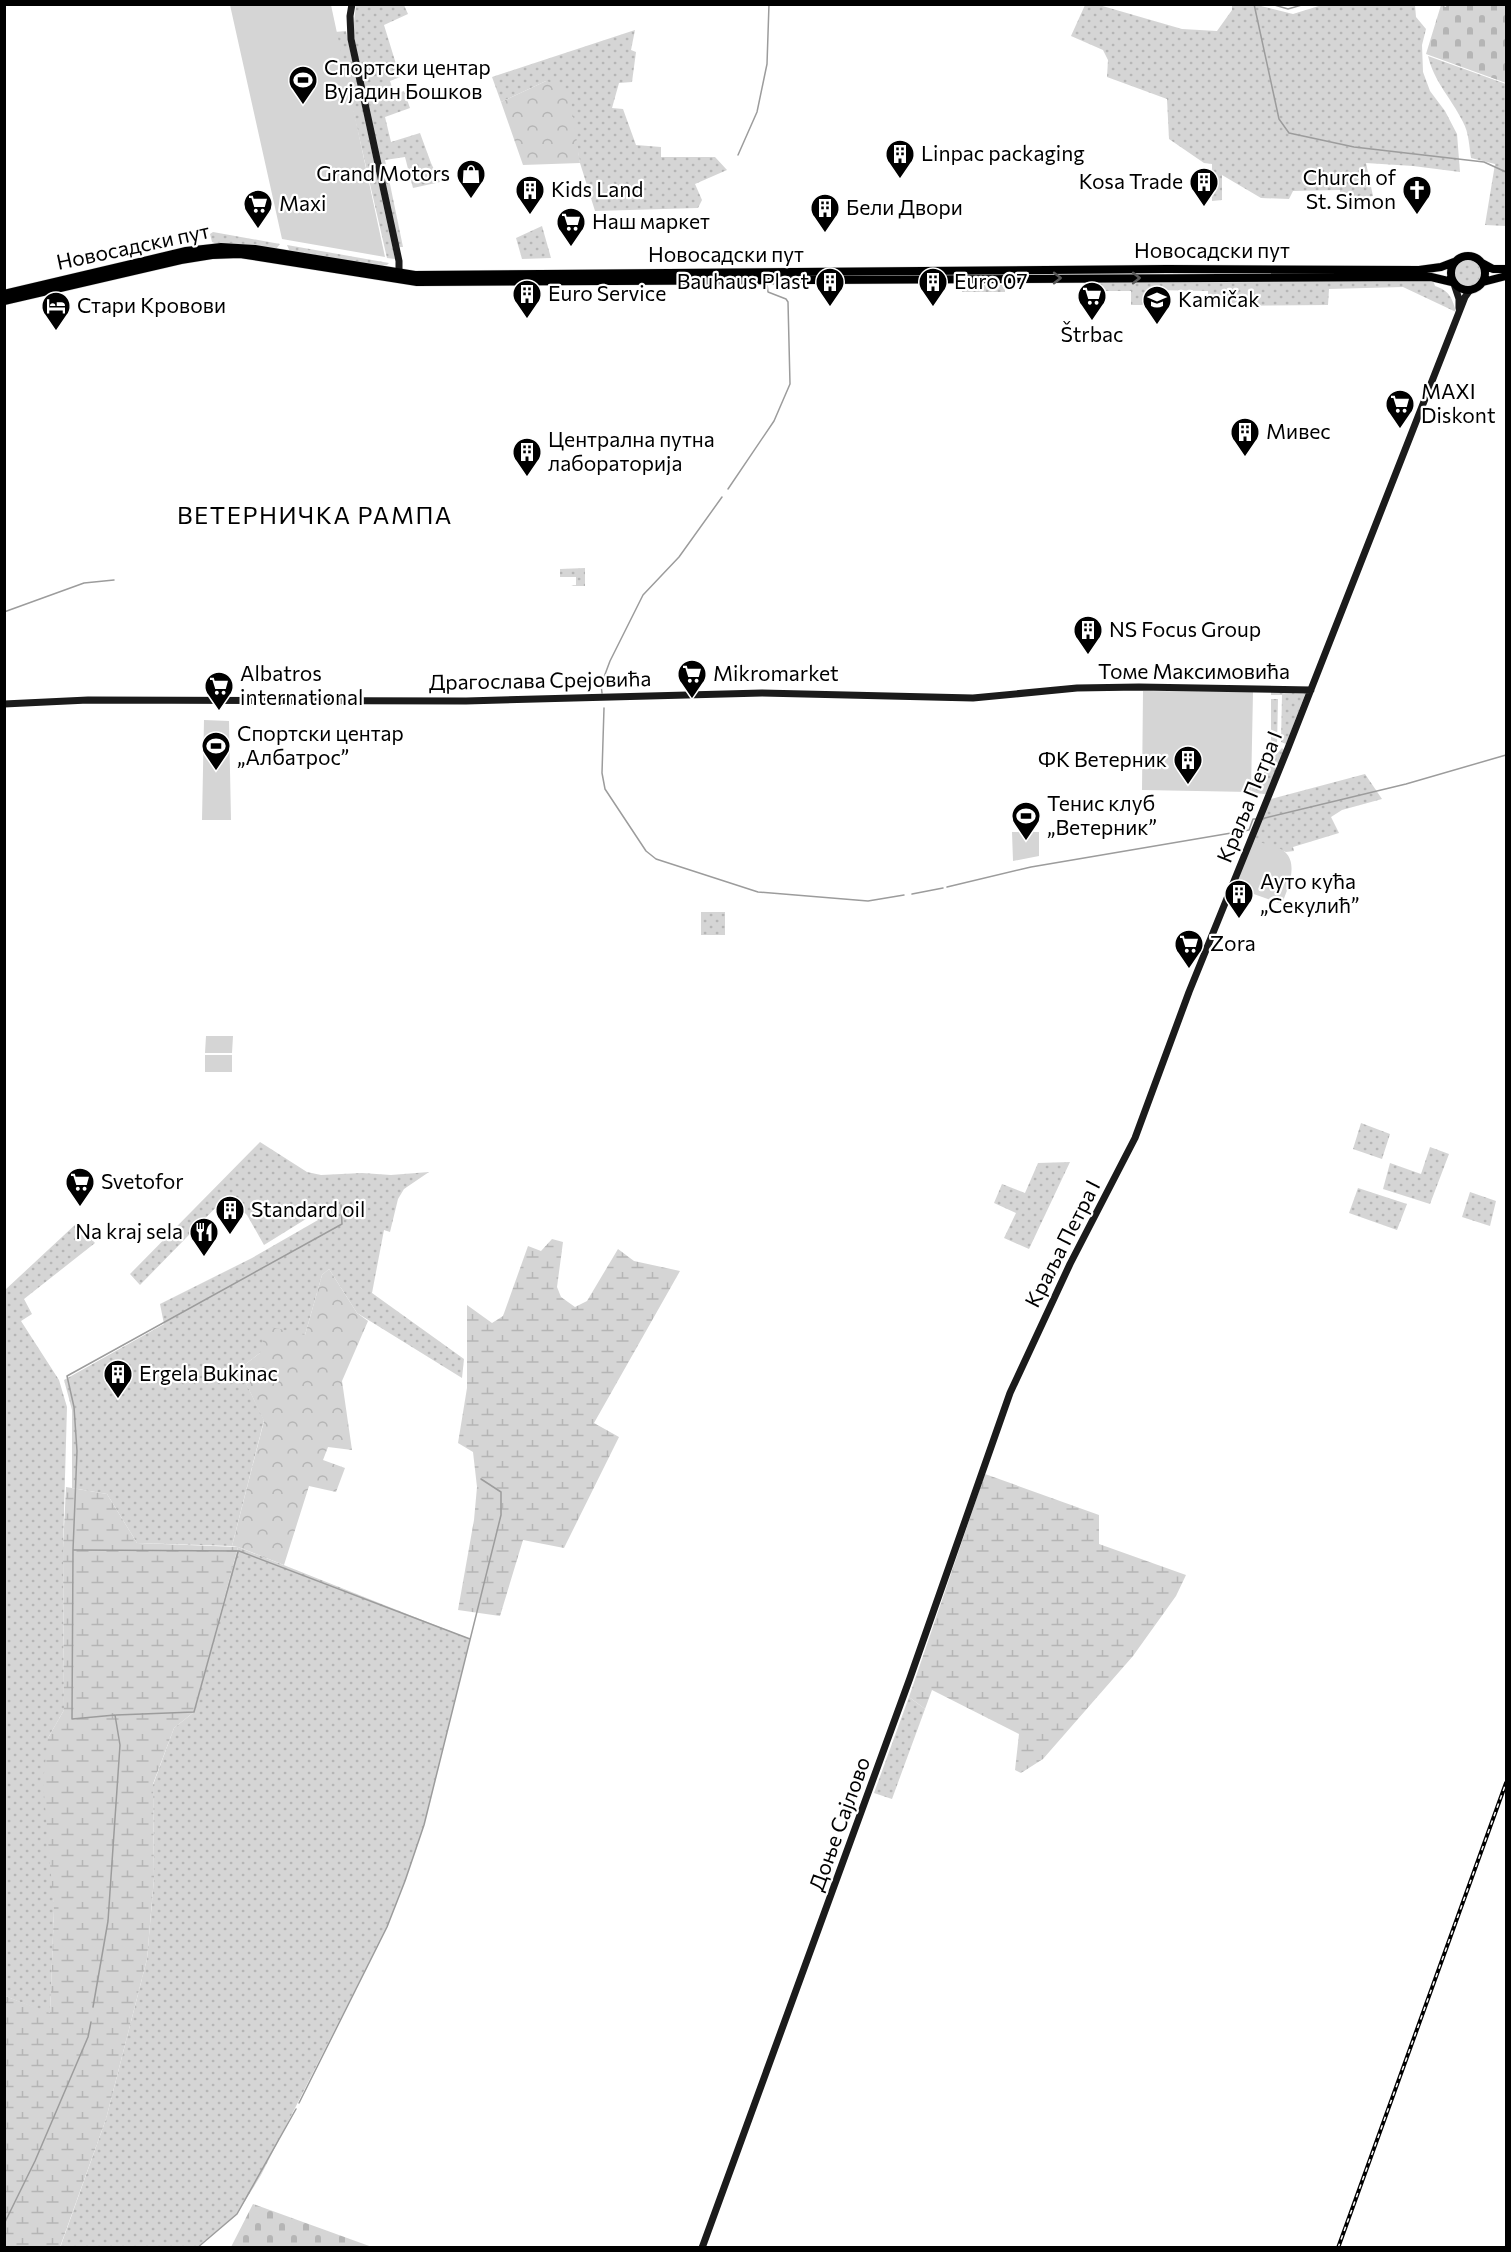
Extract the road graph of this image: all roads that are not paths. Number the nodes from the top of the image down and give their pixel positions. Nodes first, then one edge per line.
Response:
1 (352, 4) edge
2 (1454, 262) junction
3 (1481, 262) junction
4 (1502, 269) edge
5 (1506, 276) edge
6 (399, 277) junction
7 (1483, 282) junction
8 (1453, 283) junction
9 (1470, 290) junction
10 (4, 294) edge
11 (4, 301) edge
12 (1459, 315) junction
13 (1077, 688) joint
14 (1311, 690) junction
15 (4, 704) edge
16 (1004, 1409) joint
17 (702, 2247) edge

1 - 6 street
2 - 3 main road
2 - 6 main road, Новосадски пут
2 - 8 main road
3 - 4 main road
3 - 7 main road
5 - 7 main road
6 -> 8 main road, Новосадски пут
6 - 10 main road, Новосадски пут
6 - 11 main road, Новосадски пут
7 - 9 main road
8 - 9 main road
8 - 12 street
9 - 12 street, Краља Петра I
12 - 14 street, Краља Петра I
13 - 14 street, Томе Максимовића
13 - 15 street, Драгослава Срејовића
14 - 16 street, Краља Петра I
16 - 17 street, Доње Сајлово

